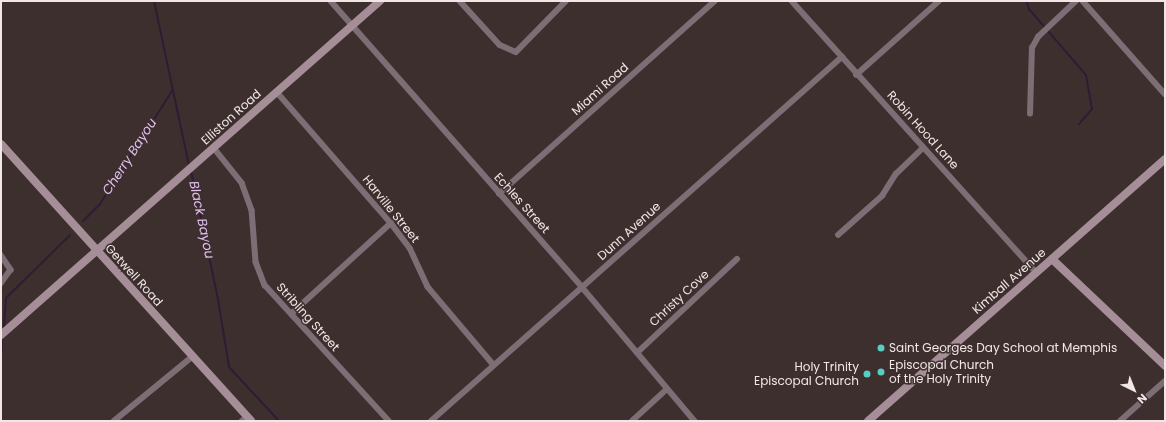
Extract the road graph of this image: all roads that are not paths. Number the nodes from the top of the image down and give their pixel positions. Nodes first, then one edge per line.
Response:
1 (331, 1) edge
2 (380, 1) edge
3 (460, 1) edge
4 (566, 1) edge
5 (715, 1) edge
6 (792, 1) edge
7 (939, 1) edge
8 (1076, 1) edge
9 (1083, 1) edge
10 (353, 26) junction
11 (842, 57) junction
12 (856, 74) junction
13 (277, 92) junction
14 (1165, 94) edge
15 (1030, 114) dead end
16 (1, 144) edge
17 (214, 148) junction
18 (923, 148) junction
19 (1165, 159) edge
20 (499, 194) junction
21 (391, 223) junction
22 (838, 235) dead end
23 (96, 251) junction
24 (1, 255) edge
25 (737, 259) dead end
26 (1052, 259) junction
27 (1037, 273) junction
28 (1, 284) edge
29 (582, 287) junction
30 (291, 314) junction
31 (1, 335) edge
32 (637, 353) junction
33 (192, 356) junction
34 (494, 365) junction
35 (1165, 366) edge
36 (1165, 381) edge
37 (667, 389) junction
38 (247, 420) edge
39 (114, 421) edge
40 (388, 421) edge
41 (431, 421) edge
42 (632, 421) edge
43 (695, 421) edge
44 (868, 421) edge
45 (1120, 421) edge

1 - 10 street, Echles Street
2 - 10 main road, Elliston Road
3 - 4 street
5 - 20 street, Miami Road
6 - 11 street, Robin Hood Lane
7 - 12 street
8 - 15 street
9 - 14 street
10 - 13 main road, Elliston Road
10 - 20 street, Echles Street
11 - 12 street, Robin Hood Lane
11 - 29 street, Dunn Avenue
12 - 18 street, Robin Hood Lane
13 - 17 main road, Elliston Road
13 - 21 street, Harville Street
16 - 23 main road, Getwell Road
17 - 23 main road, Elliston Road
17 - 30 street, Stribling Street
18 - 22 street
18 - 27 street, Robin Hood Lane
19 - 26 main road, Kimball Avenue
20 - 29 street, Echles Street
21 - 30 street
21 - 34 street, Harville Street
23 - 31 main road, Elliston Road
23 - 33 main road, Getwell Road
24 - 28 street
25 - 32 street, Christy Cove
26 - 27 main road, Kimball Avenue
26 - 35 main road
27 - 44 main road, Kimball Avenue
29 - 32 street, Echles Street
29 - 34 street, Dunn Avenue
30 - 40 street, Stribling Street
32 - 37 street, Echles Street
33 - 38 main road, Getwell Road
33 - 39 street
34 - 41 street, Dunn Avenue
36 - 45 street
37 - 42 street
37 - 43 street, Echles Street

